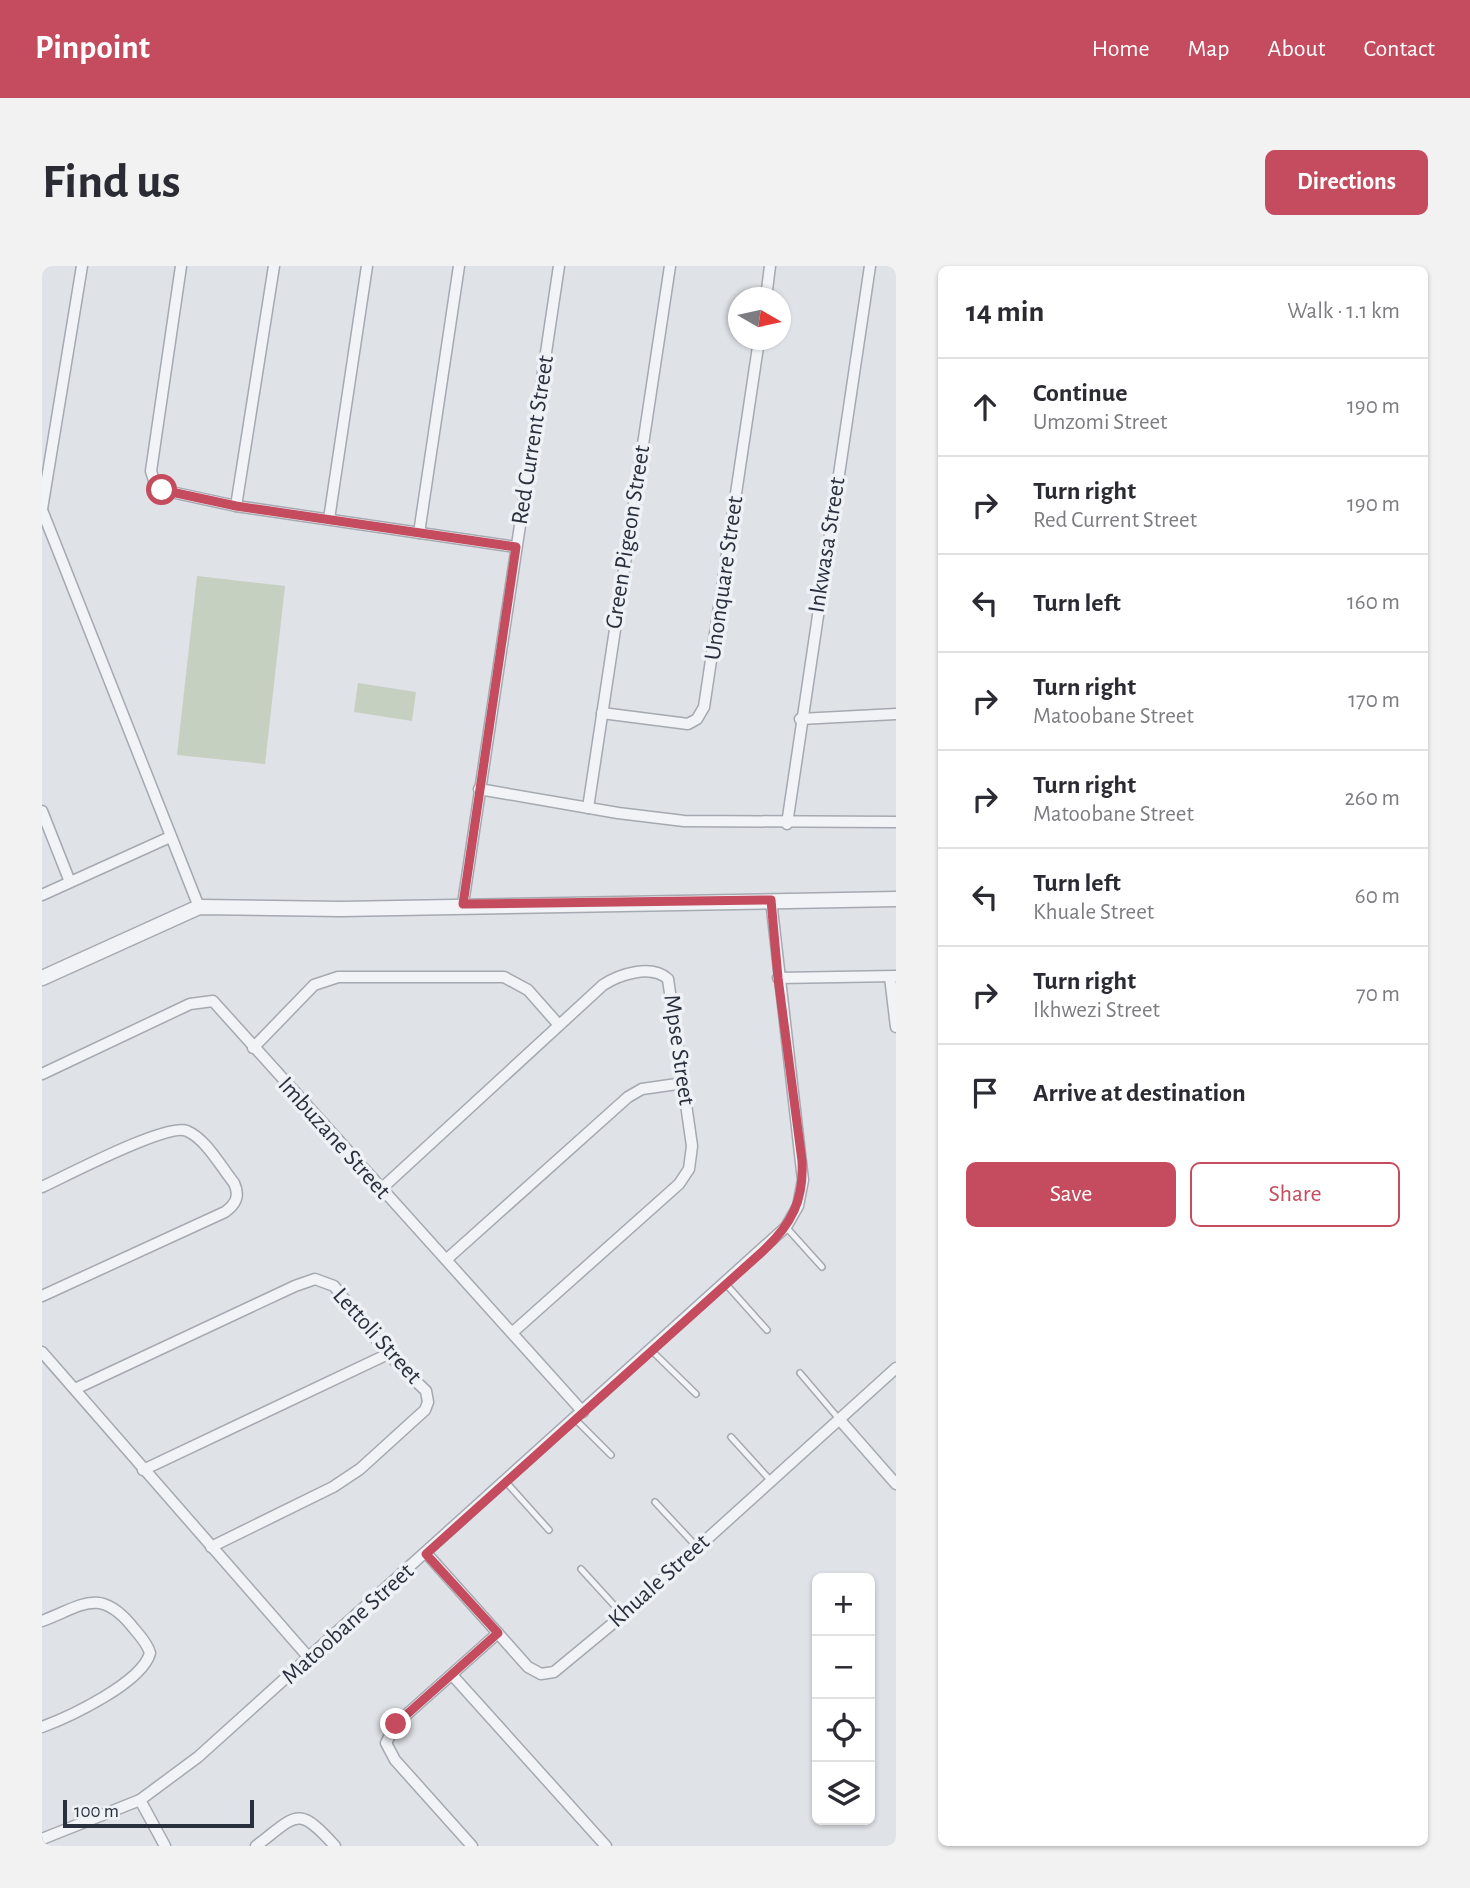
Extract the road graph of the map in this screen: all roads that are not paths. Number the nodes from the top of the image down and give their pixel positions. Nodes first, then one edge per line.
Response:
1 (82, 266) edge
2 (181, 266) edge
3 (274, 266) edge
4 (367, 266) edge
5 (459, 266) edge
6 (559, 266) edge
7 (670, 266) edge
8 (771, 266) edge
9 (870, 266) edge
10 (767, 287) edge
11 (757, 350) edge
12 (236, 506) junction
13 (42, 510) edge
14 (329, 519) junction
15 (419, 533) junction
16 (516, 547) junction
17 (602, 713) junction
18 (896, 714) edge
19 (800, 719) junction
20 (479, 789) junction
21 (588, 808) junction
22 (42, 811) edge
23 (896, 822) edge
24 (787, 824) junction
25 (170, 837) junction
26 (69, 882) junction
27 (42, 895) edge
28 (896, 899) edge
29 (771, 900) junction
30 (463, 904) junction
31 (199, 907) junction
32 (893, 976) edge
33 (42, 978) edge
34 (778, 978) junction
35 (558, 1024) junction
36 (896, 1027) edge
37 (253, 1048) junction
38 (42, 1074) edge
39 (684, 1083) junction
40 (42, 1186) edge
41 (380, 1190) junction
42 (786, 1227) junction
43 (447, 1258) junction
44 (822, 1267) dead end
45 (725, 1283) junction
46 (42, 1296) edge
47 (767, 1330) dead end
48 (513, 1332) junction
49 (651, 1350) junction
50 (42, 1352) edge
51 (388, 1354) junction
52 (896, 1368) edge
53 (800, 1373) dead end
54 (75, 1389) junction
55 (696, 1394) dead end
56 (579, 1415) junction
57 (839, 1419) junction
58 (730, 1437) dead end
59 (611, 1455) dead end
60 (143, 1470) junction
61 (771, 1481) junction
62 (506, 1482) junction
63 (896, 1484) edge
64 (655, 1502) dead end
65 (548, 1530) dead end
66 (211, 1547) junction
67 (697, 1547) junction
68 (426, 1554) junction
69 (581, 1569) dead end
70 (623, 1615) junction
71 (42, 1621) edge
72 (498, 1633) junction
73 (310, 1659) junction
74 (453, 1676) junction
75 (42, 1727) edge
76 (140, 1801) junction
77 (42, 1839) edge
78 (165, 1846) edge
79 (256, 1846) edge
80 (335, 1846) edge
81 (472, 1846) edge
82 (606, 1846) edge

1 - 13 street
2 - 12 street
3 - 12 street
4 - 14 street
5 - 15 street
6 - 16 street, Red Current Street
7 - 17 street, Green Pigeon Street
8 - 10 street
9 - 19 street, Inkwasa Street
11 - 17 street, Unonquare Street
12 - 14 street
13 - 25 street
14 - 15 street
15 - 16 street
16 - 20 street, Red Current Street
17 - 21 street, Green Pigeon Street
18 - 19 street
19 - 24 street, Inkwasa Street
20 - 21 street
20 - 30 street, Red Current Street
21 - 24 street
22 - 26 street
23 - 24 street
25 - 26 street
25 - 31 street
26 - 27 street
28 - 29 street
29 - 30 street
29 - 34 street, Matoobane Street
30 - 31 street
31 - 33 street
32 - 34 street
32 - 36 street
34 - 42 street, Matoobane Street
35 - 37 street
35 - 39 street, Mpse Street
35 - 41 street, Mpse Street
37 - 38 street, Imbuzane Street
37 - 41 street, Imbuzane Street
39 - 43 street
39 - 48 street, Mpse Street
40 - 46 street
41 - 43 street, Imbuzane Street
42 - 44 lane
42 - 45 street, Matoobane Street
43 - 48 street, Imbuzane Street
45 - 47 lane
45 - 49 street, Matoobane Street
48 - 56 street, Imbuzane Street
49 - 55 lane
49 - 56 street, Matoobane Street
50 - 54 street
51 - 54 street, Lettoli Street
51 - 60 street
51 - 66 street, Lettoli Street
52 - 57 street, Khuale Street
53 - 57 lane
54 - 60 street
56 - 59 lane
56 - 62 street, Matoobane Street
57 - 61 street, Khuale Street
57 - 63 street
58 - 61 lane
60 - 66 street
61 - 67 street, Khuale Street
62 - 65 lane
62 - 68 street, Matoobane Street
64 - 67 lane
66 - 73 street
67 - 70 street, Khuale Street
68 - 72 street, Khuale Street
68 - 73 street, Matoobane Street
69 - 70 lane
70 - 72 street, Khuale Street
71 - 75 street
72 - 74 street
73 - 76 street, Matoobane Street
74 - 81 street
74 - 82 street
76 - 77 street, Matoobane Street
76 - 78 street
79 - 80 street

